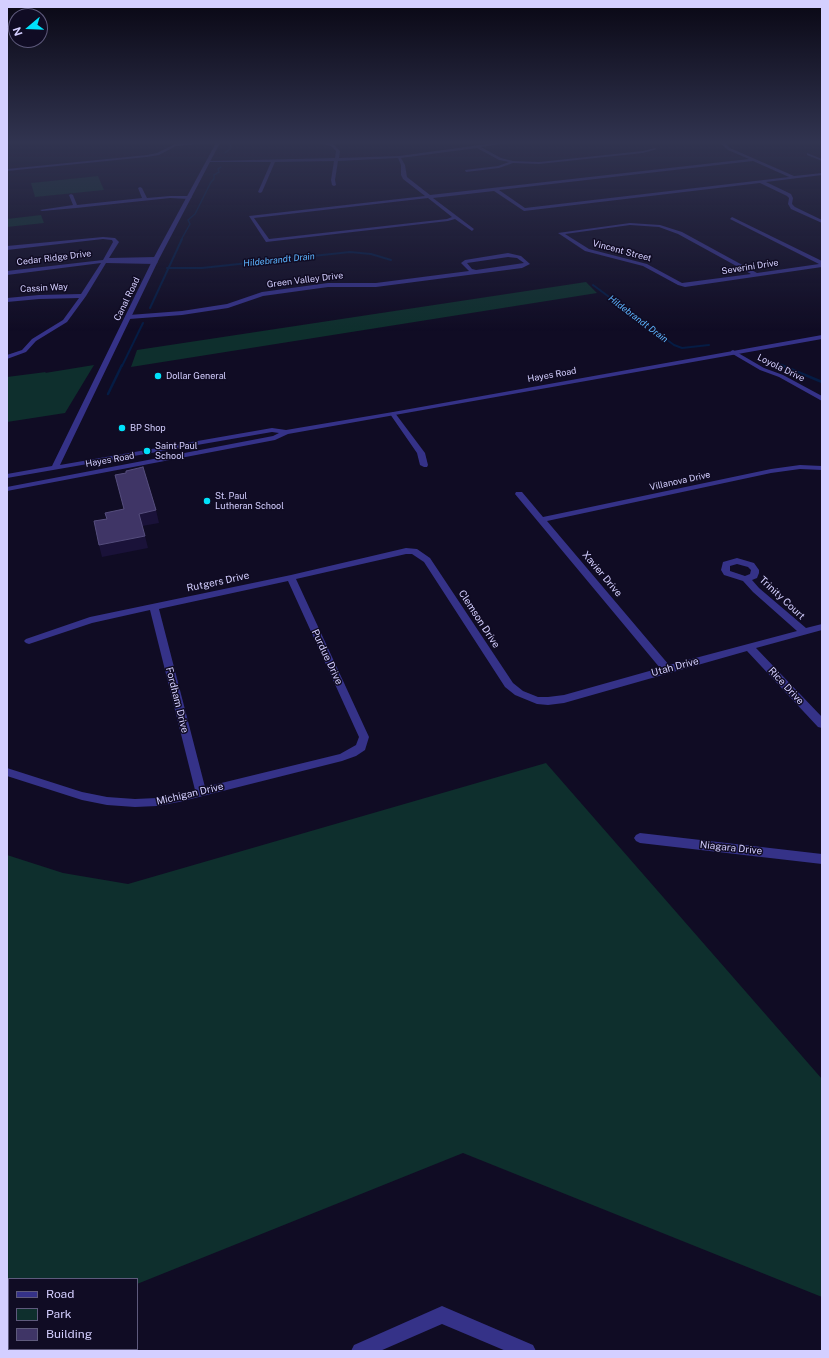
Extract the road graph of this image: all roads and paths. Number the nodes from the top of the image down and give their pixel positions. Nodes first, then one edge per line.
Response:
1 (99, 204) edge
2 (185, 204) edge
3 (364, 204) edge
4 (439, 204) edge
5 (516, 204) edge
6 (570, 204) edge
7 (790, 204) edge
8 (76, 207) joint
9 (42, 210) dead end
10 (455, 217) junction
11 (732, 218) dead end
12 (822, 222) edge
13 (472, 230) dead end
14 (7, 248) edge
15 (104, 261) junction
16 (155, 261) junction
17 (822, 264) edge
18 (475, 272) junction
19 (7, 273) edge
20 (756, 275) junction
21 (680, 284) joint
22 (83, 296) junction
23 (7, 300) edge
24 (129, 315) junction
25 (822, 337) edge
26 (733, 352) junction
27 (7, 358) edge
28 (822, 399) edge
29 (393, 414) junction
30 (286, 432) junction
31 (146, 451) junction
32 (140, 464) junction
33 (424, 465) dead end
34 (55, 467) junction
35 (822, 468) edge
36 (7, 476) edge
37 (7, 489) edge
38 (519, 494) dead end
39 (542, 520) junction
40 (414, 551) joint
41 (291, 578) junction
42 (746, 579) dead end
43 (154, 608) junction
44 (822, 627) edge
45 (804, 632) junction
46 (29, 641) dead end
47 (749, 647) junction
48 (666, 669) junction
49 (528, 698) joint
50 (822, 724) edge
51 (364, 737) joint
52 (7, 772) edge
53 (201, 792) junction
54 (640, 838) dead end
55 (822, 859) edge
56 (360, 1351) edge
57 (527, 1351) edge

1 - 8 street
2 - 16 street, Canal Road
3 - 10 street
4 - 10 street
5 - 6 street
7 - 12 street
8 - 9 street
10 - 13 street
11 - 17 street
14 - 15 street
15 - 16 street, Cedar Ridge Drive
15 - 19 street, Cedar Ridge Drive
15 - 22 street
16 - 24 street, Canal Road
17 - 20 street, Severini Drive
18 - 18 street, Green Valley Drive
18 - 24 street, Green Valley Drive
20 - 21 street, Severini Drive
20 - 21 street, Vincent Street
22 - 23 street, Cassin Way
22 - 27 street
24 - 34 street, Canal Road
25 - 26 street, Hayes Road
26 - 28 street, Loyola Drive
26 - 29 street, Hayes Road
29 - 30 street, Hayes Road
29 - 33 street
30 - 31 street, Hayes Road
30 - 32 street, Hayes Road
31 - 32 street
31 - 34 street, Hayes Road
32 - 37 street, Hayes Road
34 - 36 street, Hayes Road
35 - 39 street, Villanova Drive
38 - 39 street, Xavier Drive
39 - 48 street, Xavier Drive
40 - 41 street, Rutgers Drive
40 - 49 street, Clemson Drive
41 - 43 street, Rutgers Drive
41 - 51 street, Purdue Drive
42 - 45 street, Trinity Court
43 - 46 street, Rutgers Drive
43 - 53 street, Fordham Drive
44 - 45 street, Utah Drive
45 - 47 street, Utah Drive
47 - 48 street, Utah Drive
47 - 50 street, Rice Drive
48 - 49 street, Utah Drive
51 - 53 street, Michigan Drive
52 - 53 street, Michigan Drive
54 - 55 street, Niagara Drive
56 - 57 street

